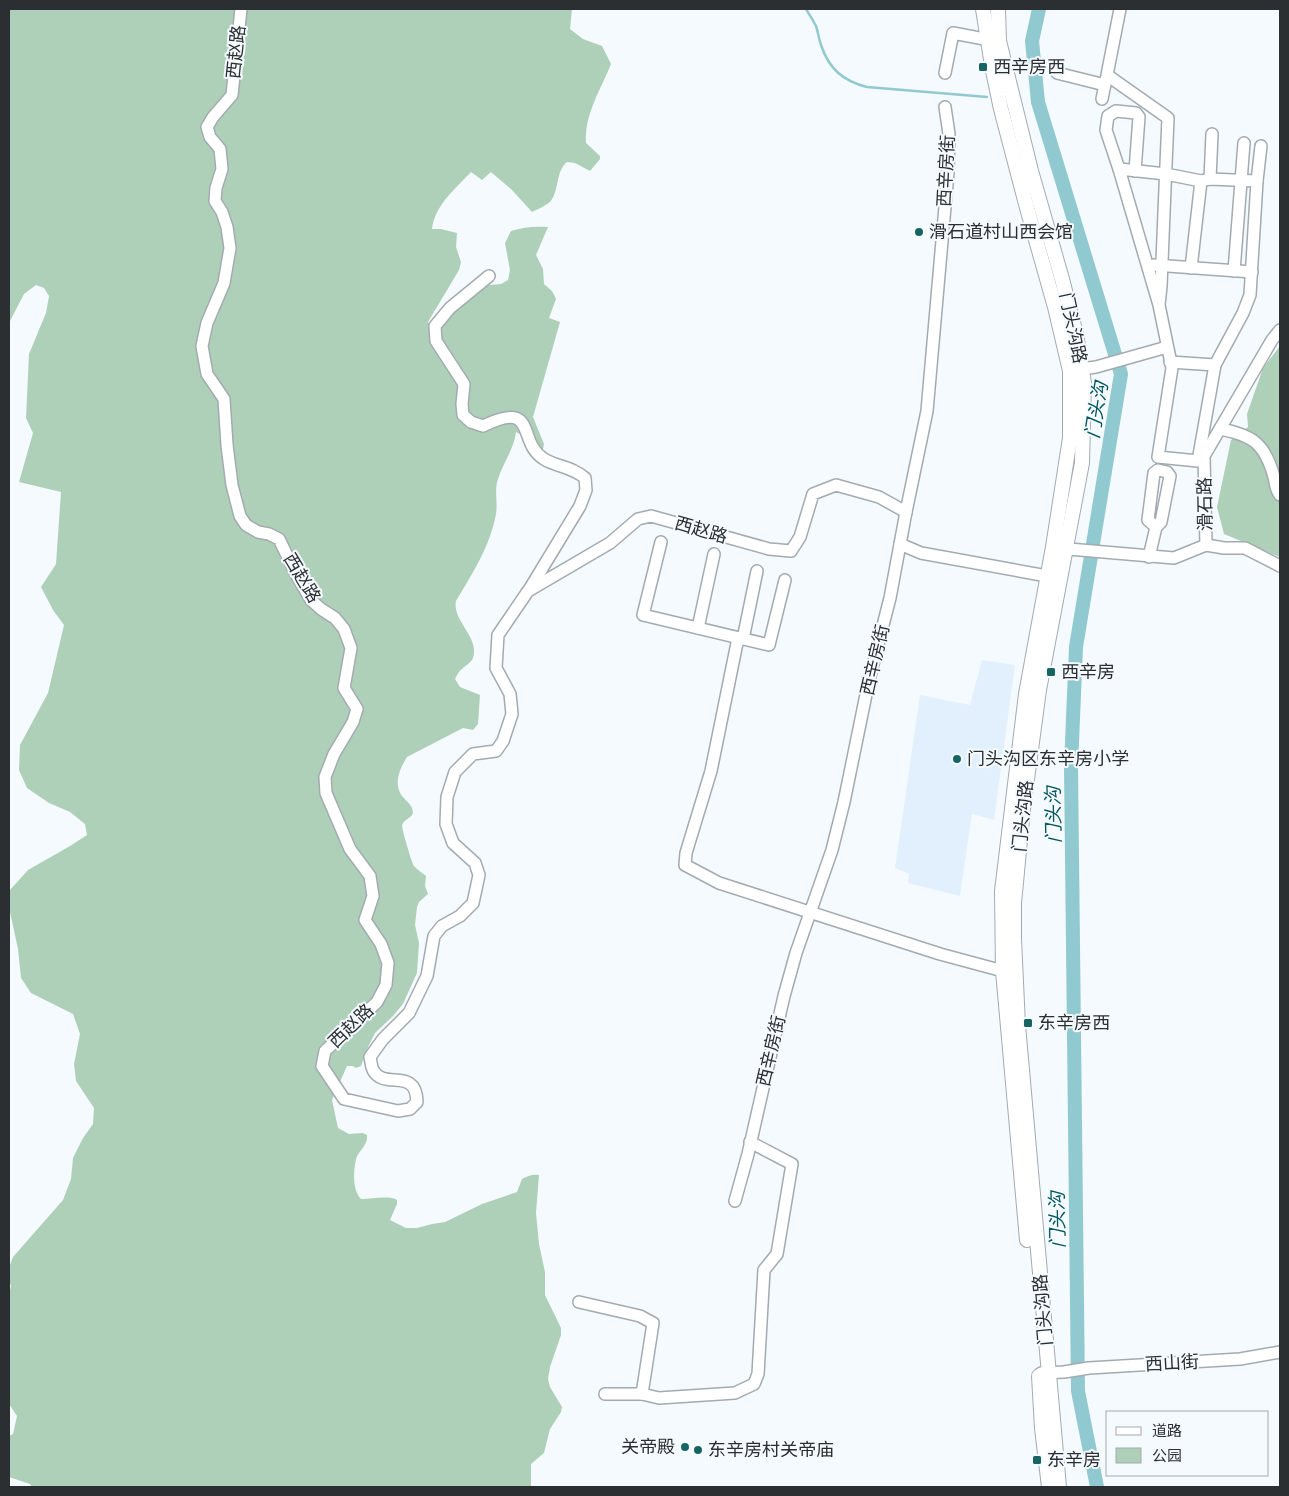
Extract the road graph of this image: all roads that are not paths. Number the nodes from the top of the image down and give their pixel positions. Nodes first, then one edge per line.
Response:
1 (241, 9) edge
2 (983, 9) edge
3 (998, 9) edge
4 (1120, 9) edge
5 (994, 41) junction
6 (945, 73) dead end
7 (1057, 73) dead end
8 (1106, 80) junction
9 (1102, 99) dead end
10 (946, 107) dead end
11 (1212, 134) dead end
12 (1244, 143) dead end
13 (1261, 146) dead end
14 (1119, 169) junction
15 (1135, 171) junction
16 (1166, 174) junction
17 (1206, 180) junction
18 (1240, 180) junction
19 (1257, 181) junction
20 (1147, 265) junction
21 (1162, 266) junction
22 (1191, 268) junction
23 (1234, 271) junction
24 (1252, 272) junction
25 (489, 276) dead end
26 (1159, 306) junction
27 (1280, 330) edge
28 (1167, 347) junction
29 (1170, 362) junction
30 (1215, 365) junction
31 (1076, 370) junction
32 (1220, 429) junction
33 (1280, 495) edge
34 (906, 512) junction
35 (1156, 526) dead end
36 (661, 542) dead end
37 (900, 544) junction
38 (1206, 545) junction
39 (1066, 549) junction
40 (714, 554) dead end
41 (1150, 557) junction
42 (1279, 567) edge
43 (757, 571) dead end
44 (1047, 576) junction
45 (785, 580) dead end
46 (528, 591) junction
47 (698, 628) junction
48 (740, 638) junction
49 (811, 912) junction
50 (1009, 970) junction
51 (750, 1142) junction
52 (735, 1201) dead end
53 (578, 1302) dead end
54 (1280, 1352) edge
55 (1044, 1373) junction
56 (605, 1394) dead end
57 (642, 1394) junction
58 (1049, 1487) edge
59 (1059, 1487) edge

1 - 46 street, 西赵路
2 - 5 main road, 门头沟路
3 - 5 main road, 门头沟路
4 - 8 street
5 - 6 street
5 - 31 main road, 门头沟路
7 - 8 street
8 - 9 street
8 - 16 street
10 - 34 street, 西辛房街
11 - 17 street
12 - 18 street
13 - 19 street
14 - 15 street
14 - 15 street
14 - 20 street
15 - 16 street
16 - 17 street
16 - 21 street
17 - 18 street
17 - 22 street
18 - 19 street
18 - 23 street
19 - 24 street
20 - 21 street
20 - 26 street
21 - 22 street
21 - 26 street
22 - 23 street
23 - 24 street
24 - 30 street
25 - 46 street
26 - 28 street
27 - 32 street, 滑石路
28 - 29 street
28 - 31 street
29 - 30 street
29 - 30 street
31 - 39 main road, 门头沟路
32 - 33 street
32 - 38 street, 滑石路
34 - 37 street, 西辛房街
34 - 46 street, 西赵路
35 - 41 street
36 - 47 street
37 - 44 street
37 - 49 street, 西辛房街
38 - 41 street, 滑石路
38 - 42 street
39 - 41 street, 滑石路
39 - 44 main road, 门头沟路
39 - 50 main road, 门头沟路
40 - 47 street
43 - 48 street
44 - 50 main road, 门头沟路
45 - 48 street
47 - 48 street
48 - 49 street
49 - 50 street
49 - 51 street, 西辛房街
50 - 55 main road, 门头沟路
51 - 52 street, 西辛房街
51 - 57 street
53 - 57 street
54 - 55 street, 西山街
55 - 58 main road, 门头沟路
55 - 59 main road, 门头沟路
56 - 57 street

